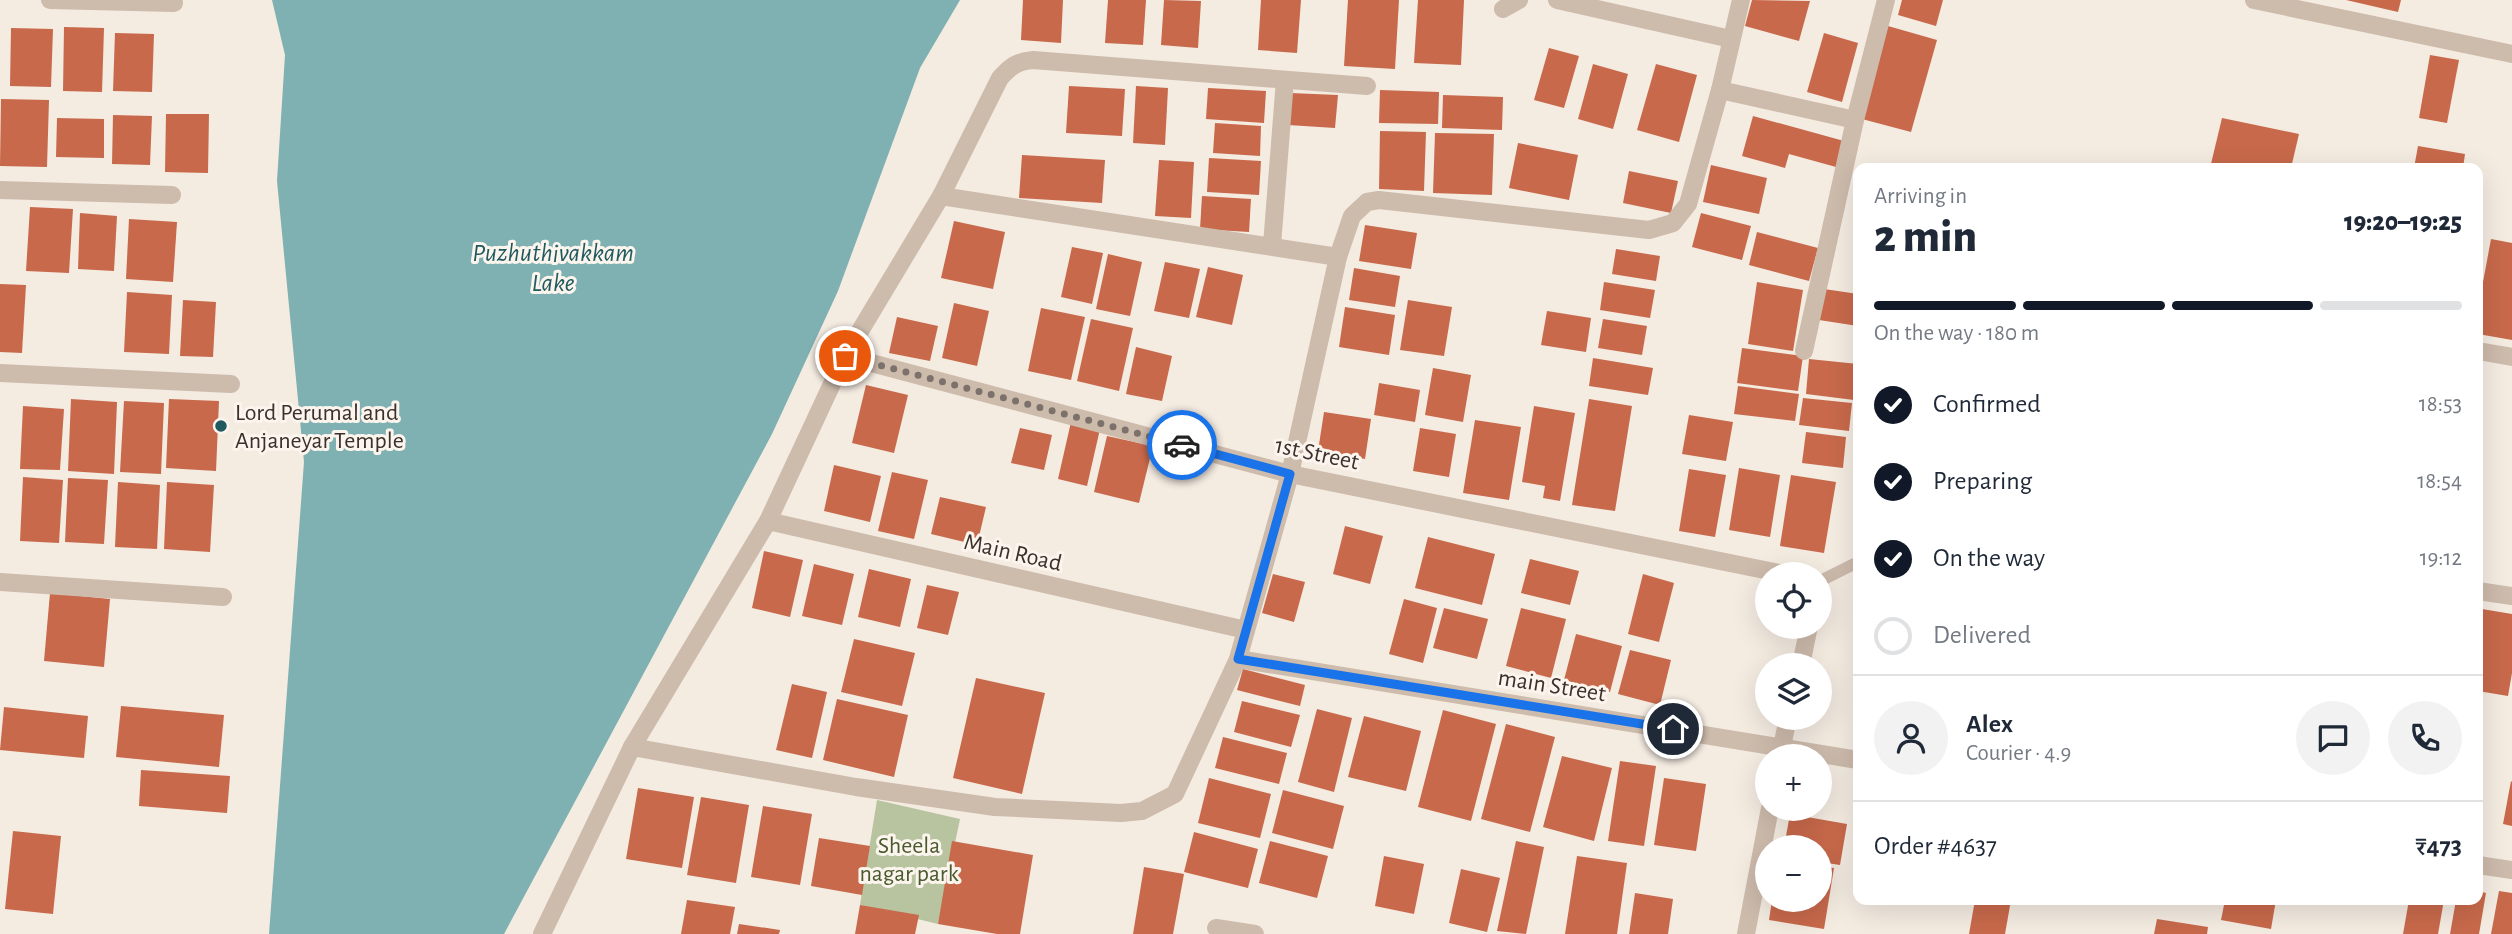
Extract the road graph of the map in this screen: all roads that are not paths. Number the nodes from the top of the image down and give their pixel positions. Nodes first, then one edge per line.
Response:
1 (50, 0) edge
2 (1557, 0) edge
3 (1741, 0) edge
4 (1886, 0) edge
5 (2254, 0) edge
6 (174, 3) dead end
7 (1731, 39) junction
8 (2512, 54) edge
9 (1285, 80) junction
10 (1367, 86) dead end
11 (1720, 90) junction
12 (1855, 120) junction
13 (0, 190) edge
14 (172, 195) dead end
15 (941, 196) junction
16 (1272, 245) junction
17 (1338, 257) junction
18 (1804, 351) dead end
19 (2483, 352) edge
20 (845, 356) junction
21 (2512, 357) edge
22 (0, 373) edge
23 (231, 384) dead end
24 (1290, 474) junction
25 (768, 521) junction
26 (1853, 564) edge
27 (1755, 568) edge
28 (1832, 575) edge
29 (0, 582) edge
30 (2483, 592) edge
31 (2512, 596) edge
32 (223, 597) dead end
33 (1246, 630) junction
34 (1238, 659) junction
35 (632, 747) junction
36 (1755, 747) edge
37 (1832, 757) edge
38 (1853, 759) edge
39 (1768, 821) edge
40 (2483, 866) edge
41 (2512, 870) edge
42 (1216, 928) dead end
43 (542, 934) edge
44 (1255, 934) edge
45 (1746, 934) edge

1 - 6 street
2 - 7 street
3 - 7 street
4 - 12 street
5 - 8 street
7 - 11 street
9 - 10 street
9 - 15 street
9 - 16 street
11 - 12 street
11 - 17 street
12 - 18 street
13 - 14 street
15 - 16 street
15 - 20 street
16 - 17 street
17 - 24 street
19 - 21 street
20 - 24 street, 1st Street
20 - 25 street
22 - 23 street
24 - 27 street, 1st Street
24 - 33 street
25 - 33 street, Main Road
25 - 35 street
26 - 28 lane
29 - 32 street
30 - 31 street
33 - 34 street
34 - 35 street
34 - 36 street, main Street
35 - 43 street
37 - 38 street, main Street
39 - 45 street
40 - 41 street
42 - 44 street

